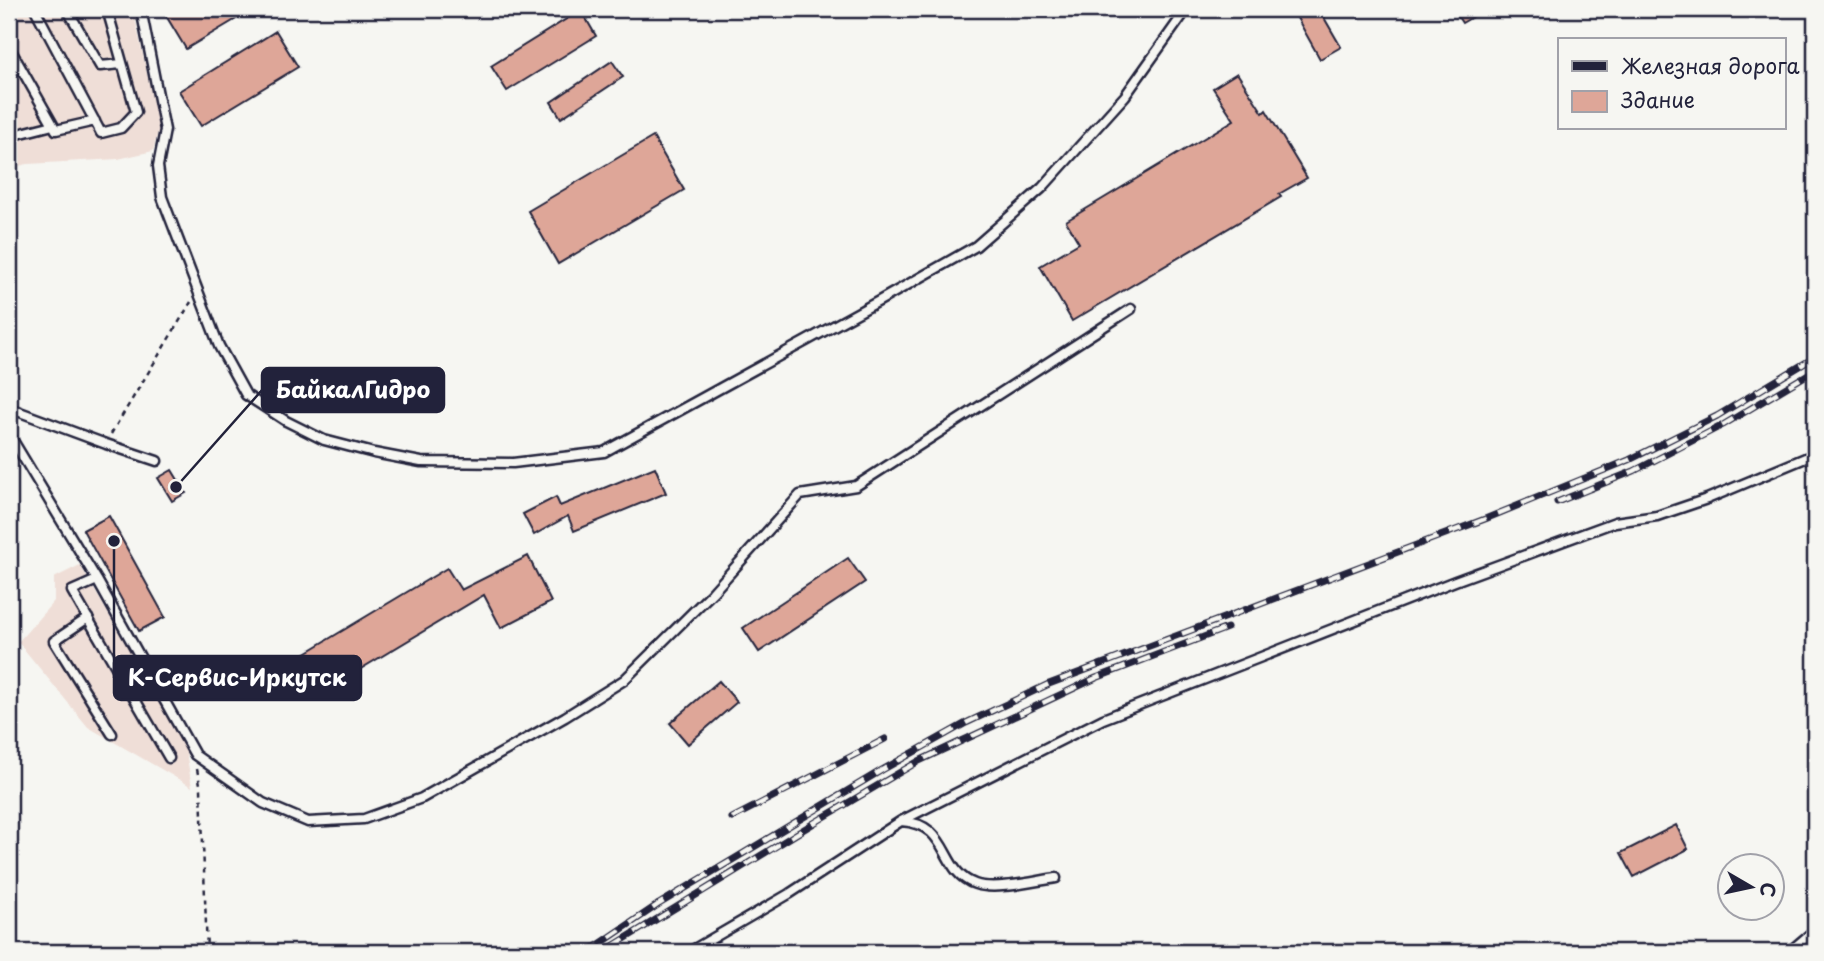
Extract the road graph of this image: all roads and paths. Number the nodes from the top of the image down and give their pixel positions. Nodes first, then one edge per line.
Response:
1 (35, 9) edge
2 (67, 9) edge
3 (107, 9) edge
4 (141, 9) edge
5 (1187, 9) edge
6 (9, 47) edge
7 (122, 64) junction
8 (95, 121) junction
9 (53, 125) junction
10 (10, 134) edge
11 (198, 290) junction
12 (1131, 309) dead end
13 (9, 408) edge
14 (9, 434) edge
15 (106, 444) junction
16 (1815, 454) edge
17 (156, 461) dead end
18 (97, 580) junction
19 (88, 618) junction
20 (112, 734) dead end
21 (169, 758) dead end
22 (201, 789) dead end
23 (901, 821) junction
24 (1056, 878) dead end
25 (1815, 930) edge
26 (207, 952) edge
27 (689, 952) edge
28 (1789, 952) edge

1 - 8 lane
2 - 7 lane
3 - 7 lane
4 - 11 lane
5 - 11 lane
6 - 9 lane
7 - 8 lane
8 - 9 lane
9 - 10 lane
11 - 15 path
12 - 18 lane
13 - 15 lane
14 - 18 lane
15 - 17 lane
16 - 23 lane
18 - 19 lane
19 - 20 lane
19 - 21 lane
22 - 26 path
23 - 24 lane
23 - 27 lane
25 - 28 lane

